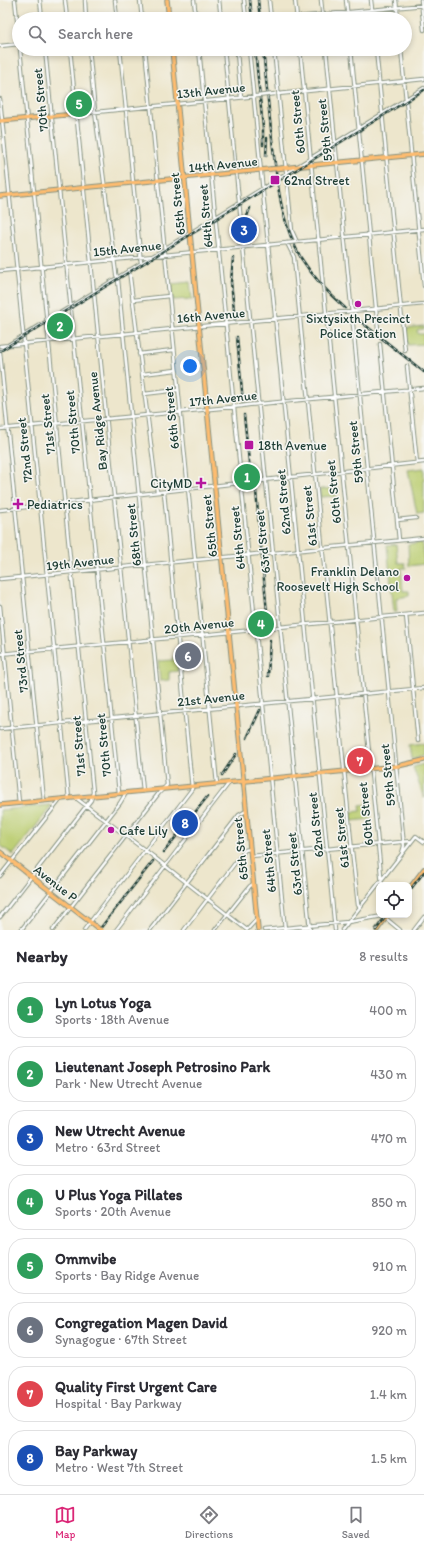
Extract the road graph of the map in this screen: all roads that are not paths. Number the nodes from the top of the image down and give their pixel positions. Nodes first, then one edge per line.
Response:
1 (15, 0) edge
2 (40, 0) edge
3 (65, 0) edge
4 (85, 0) edge
5 (115, 0) edge
6 (140, 0) edge
7 (167, 0) edge
8 (194, 0) edge
9 (219, 0) edge
10 (244, 0) edge
11 (269, 0) edge
12 (295, 0) edge
13 (321, 0) edge
14 (346, 0) edge
15 (371, 0) edge
16 (396, 0) edge
17 (421, 0) edge
18 (423, 5) edge
19 (397, 7) junction
20 (372, 10) junction
21 (16, 12) edge
22 (41, 12) edge
23 (66, 12) edge
24 (86, 12) edge
25 (116, 12) edge
26 (141, 12) edge
27 (168, 12) edge
28 (195, 12) edge
29 (220, 12) edge
30 (245, 12) edge
31 (270, 12) edge
32 (296, 12) edge
33 (322, 12) edge
34 (347, 12) joint
35 (397, 12) edge
36 (424, 30) edge
37 (12, 45) edge
38 (0, 46) edge
39 (21, 56) edge
40 (46, 56) edge
41 (71, 56) edge
42 (90, 56) edge
43 (121, 56) edge
44 (146, 56) edge
45 (173, 56) edge
46 (200, 56) edge
47 (225, 56) edge
48 (237, 56) edge
49 (250, 56) edge
50 (274, 56) edge
51 (301, 56) edge
52 (327, 56) edge
53 (352, 56) edge
54 (377, 56) edge
55 (402, 56) edge
56 (424, 79) edge
57 (404, 82) junction
58 (379, 84) junction
59 (354, 86) junction
60 (424, 88) edge
61 (330, 89) junction
62 (304, 91) junction
63 (277, 94) junction
64 (255, 96) junction
65 (241, 97) junction
66 (0, 99) edge
67 (229, 99) junction
68 (406, 99) junction
69 (204, 101) junction
70 (177, 104) junction
71 (151, 106) junction
72 (126, 109) junction
73 (95, 112) junction
74 (76, 114) junction
75 (382, 114) junction
76 (52, 116) junction
77 (27, 118) junction
78 (1, 121) edge
79 (358, 128) junction
80 (335, 143) junction
81 (424, 154) edge
82 (411, 156) junction
83 (386, 158) junction
84 (310, 159) junction
85 (362, 161) junction
86 (337, 163) junction
87 (311, 166) junction
88 (297, 167) junction
89 (283, 168) junction
90 (261, 170) junction
91 (236, 173) junction
92 (286, 174) junction
93 (211, 175) junction
94 (185, 178) junction
95 (158, 181) junction
96 (133, 183) junction
97 (104, 186) junction
98 (84, 188) junction
99 (262, 188) junction
100 (59, 190) junction
101 (34, 193) junction
102 (10, 195) junction
103 (0, 196) edge
104 (239, 203) junction
105 (215, 217) junction
106 (241, 222) dead end
107 (424, 229) edge
108 (418, 230) junction
109 (190, 232) junction
110 (394, 232) junction
111 (369, 235) junction
112 (344, 237) junction
113 (318, 240) junction
114 (297, 242) junction
115 (287, 243) junction
116 (268, 245) junction
117 (243, 247) junction
118 (164, 248) junction
119 (218, 250) junction
120 (192, 252) junction
121 (165, 254) junction
122 (153, 255) junction
123 (141, 257) junction
124 (114, 260) junction
125 (91, 262) junction
126 (142, 263) junction
127 (66, 264) junction
128 (42, 267) junction
129 (17, 269) junction
130 (129, 270) junction
131 (0, 271) edge
132 (117, 278) junction
133 (424, 286) edge
134 (94, 292) junction
135 (169, 296) junction
136 (133, 300) junction
137 (424, 304) edge
138 (70, 307) junction
139 (401, 307) junction
140 (376, 309) junction
141 (351, 312) junction
142 (326, 314) junction
143 (300, 316) junction
144 (275, 319) junction
145 (250, 321) junction
146 (47, 322) junction
147 (226, 324) junction
148 (199, 326) junction
149 (173, 329) junction
150 (378, 329) dead end
151 (136, 332) junction
152 (123, 334) junction
153 (23, 336) junction
154 (98, 336) junction
155 (74, 339) junction
156 (49, 341) junction
157 (24, 343) junction
158 (380, 344) dead end
159 (0, 346) edge
160 (6, 346) junction
161 (174, 350) junction
162 (0, 351) edge
163 (405, 351) dead end
164 (139, 354) junction
165 (407, 366) dead end
166 (176, 370) junction
167 (142, 374) junction
168 (424, 388) edge
169 (178, 390) junction
170 (409, 390) junction
171 (384, 392) junction
172 (144, 394) junction
173 (360, 394) junction
174 (334, 397) junction
175 (308, 399) junction
176 (283, 402) junction
177 (259, 404) junction
178 (234, 407) junction
179 (207, 409) junction
180 (180, 412) junction
181 (147, 415) junction
182 (131, 417) junction
183 (106, 419) junction
184 (82, 422) junction
185 (57, 424) junction
186 (32, 426) junction
187 (7, 429) junction
188 (0, 430) edge
189 (424, 462) edge
190 (416, 463) junction
191 (392, 466) junction
192 (367, 469) junction
193 (341, 472) junction
194 (316, 475) junction
195 (291, 478) junction
196 (266, 480) junction
197 (241, 483) junction
198 (215, 486) junction
199 (188, 489) junction
200 (157, 492) junction
201 (164, 492) junction
202 (139, 495) junction
203 (114, 497) junction
204 (90, 500) junction
205 (65, 503) junction
206 (40, 506) junction
207 (15, 509) junction
208 (0, 510) edge
209 (416, 518) dead end
210 (397, 520) junction
211 (424, 538) edge
212 (399, 540) junction
213 (374, 543) junction
214 (348, 545) junction
215 (323, 548) junction
216 (298, 550) junction
217 (274, 553) junction
218 (248, 555) junction
219 (222, 557) junction
220 (195, 560) junction
221 (171, 562) junction
222 (146, 565) junction
223 (121, 568) junction
224 (96, 570) junction
225 (72, 572) junction
226 (47, 575) junction
227 (22, 577) junction
228 (0, 579) edge
229 (0, 606) edge
230 (424, 613) edge
231 (406, 615) junction
232 (381, 617) junction
233 (356, 620) junction
234 (330, 622) junction
235 (305, 624) junction
236 (281, 627) junction
237 (256, 629) junction
238 (229, 632) junction
239 (202, 635) junction
240 (178, 637) junction
241 (153, 639) junction
242 (128, 642) junction
243 (104, 644) junction
244 (79, 646) junction
245 (54, 649) junction
246 (29, 651) junction
247 (0, 654) edge
248 (5, 654) junction
249 (424, 688) edge
250 (414, 689) junction
251 (389, 691) junction
252 (363, 694) junction
253 (337, 696) junction
254 (312, 699) junction
255 (288, 701) junction
256 (263, 703) junction
257 (236, 706) junction
258 (210, 709) junction
259 (185, 711) junction
260 (160, 713) junction
261 (136, 716) junction
262 (111, 718) junction
263 (86, 721) junction
264 (61, 723) junction
265 (37, 726) junction
266 (12, 728) junction
267 (0, 729) edge
268 (418, 741) dead end
269 (424, 760) edge
270 (396, 766) junction
271 (370, 769) junction
272 (345, 771) junction
273 (320, 774) junction
274 (295, 776) junction
275 (270, 779) junction
276 (244, 781) junction
277 (229, 783) junction
278 (217, 784) junction
279 (192, 786) junction
280 (163, 789) junction
281 (143, 791) junction
282 (119, 793) junction
283 (126, 793) junction
284 (92, 796) junction
285 (69, 798) junction
286 (75, 798) junction
287 (60, 800) junction
288 (44, 801) junction
289 (19, 804) junction
290 (0, 805) edge
291 (86, 806) junction
292 (247, 811) junction
293 (106, 821) junction
294 (126, 836) junction
295 (412, 840) junction
296 (403, 842) junction
297 (424, 842) edge
298 (378, 844) junction
299 (352, 846) junction
300 (250, 849) junction
301 (327, 849) junction
302 (146, 851) junction
303 (303, 851) junction
304 (0, 852) edge
305 (402, 853) junction
306 (278, 854) junction
307 (251, 856) junction
308 (12, 861) junction
309 (165, 866) junction
310 (424, 869) edge
311 (0, 876) edge
312 (31, 876) junction
313 (381, 880) junction
314 (186, 883) junction
315 (254, 884) junction
316 (412, 885) edge
317 (51, 892) junction
318 (208, 899) junction
319 (71, 907) junction
320 (360, 907) junction
321 (227, 914) junction
322 (0, 917) edge
323 (424, 917) edge
324 (257, 918) junction
325 (376, 918) joint
326 (385, 918) edge
327 (388, 918) edge
328 (90, 922) junction
329 (348, 922) junction
330 (334, 923) junction
331 (380, 925) junction
332 (310, 926) junction
333 (100, 929) edge
334 (285, 929) edge
335 (21, 930) edge
336 (53, 930) edge
337 (84, 930) edge
338 (116, 930) edge
339 (150, 930) edge
340 (184, 930) edge
341 (215, 930) edge
342 (247, 930) edge
343 (258, 930) edge
344 (264, 930) edge
345 (310, 930) edge
346 (335, 930) edge
347 (342, 930) edge
348 (377, 930) edge
349 (400, 930) edge
350 (414, 930) edge

1 - 21 street
2 - 22 street
3 - 23 street
4 - 24 street
5 - 25 street
6 - 26 street
7 - 27 main road
8 - 28 street
9 - 29 street
10 - 30 street
11 - 31 street
12 - 32 street
13 - 33 street
14 - 34 street
15 - 20 street
16 - 19 street
17 - 18 street
18 - 19 street
18 - 36 street
19 - 20 street
19 - 35 street
20 - 34 street
37 - 38 street
39 - 77 street, 71st Street
40 - 76 street, 70th Street
41 - 74 street, Bay Ridge Avenue
42 - 73 street, 68th Street
43 - 72 street
44 - 71 street, 66th Street
45 - 70 main road, 65th Street
46 - 69 street, 64th Street
47 - 67 street
48 - 65 street
49 - 64 street, 62nd Street
50 - 63 street
51 - 62 street, 60th Street
52 - 61 street, 59th Street
53 - 59 street
54 - 58 street
55 - 57 street
56 - 57 street, 13th Avenue
57 - 58 street, 13th Avenue
57 - 68 street
58 - 59 street, 13th Avenue
58 - 75 street
59 - 61 street, 13th Avenue
59 - 79 street
60 - 68 street
61 - 62 street, 13th Avenue
61 - 80 street, 59th Street
62 - 63 street, 13th Avenue
62 - 84 street, 60th Street
63 - 64 street, 13th Avenue, bridge
63 - 89 street
64 - 65 street, 13th Avenue
64 - 90 street, 62nd Street
65 - 67 street, 13th Avenue
66 - 78 street, 72nd Street
67 - 69 street, 13th Avenue
67 - 91 street
68 - 75 street
68 - 82 street
69 - 70 street, 13th Avenue
69 - 93 street, 64th Street
70 - 71 street, 13th Avenue
70 - 94 main road, 65th Street
71 - 72 street, 13th Avenue
71 - 95 street, 66th Street
72 - 73 street, 13th Avenue
72 - 96 street
73 - 74 street, 13th Avenue
73 - 97 street, 68th Street
74 - 76 main road, 13th Avenue
74 - 98 street, Bay Ridge Avenue
75 - 79 street
75 - 83 street
76 - 77 main road, 13th Avenue
76 - 100 street, 70th Street
77 - 78 main road, 13th Avenue
77 - 101 street, 71st Street
78 - 102 street, 72nd Street
79 - 80 street
79 - 85 street
80 - 84 street
80 - 86 street, 59th Street
81 - 82 main road, 14th Avenue
82 - 83 main road, 14th Avenue
82 - 108 street
83 - 85 main road, 14th Avenue
83 - 110 street
84 - 87 street, 60th Street
84 - 88 street
85 - 86 main road, 14th Avenue
85 - 111 street
86 - 87 main road, 14th Avenue
86 - 112 street, 59th Street
87 - 88 main road, 14th Avenue
87 - 113 street, 60th Street
88 - 89 main road, 14th Avenue
88 - 92 street
89 - 90 main road, 14th Avenue, bridge
89 - 92 street
90 - 91 main road, 14th Avenue
90 - 99 street, 62nd Street
91 - 93 main road, 14th Avenue
91 - 104 street
92 - 99 street, bridge
92 - 114 street
93 - 94 main road, 14th Avenue
93 - 105 street, 64th Street
94 - 95 main road, 14th Avenue
94 - 109 main road, 65th Street
95 - 96 main road, 14th Avenue
95 - 118 street, 66th Street
96 - 97 main road, 14th Avenue
96 - 123 street
97 - 98 main road, 14th Avenue
97 - 124 street, 68th Street
98 - 100 main road, 14th Avenue
98 - 125 street, Bay Ridge Avenue
99 - 104 street
99 - 116 street, 62nd Street
100 - 101 main road, 14th Avenue
100 - 127 street, 70th Street
101 - 102 main road, 14th Avenue
101 - 128 street, 71st Street
102 - 103 main road, 14th Avenue
102 - 129 street, 72nd Street
104 - 105 street
104 - 106 street
105 - 109 street
105 - 119 street, 64th Street
107 - 108 street, 15th Avenue
108 - 110 street, 15th Avenue
108 - 133 street
109 - 118 street
109 - 120 main road, 65th Street
110 - 111 street, 15th Avenue
110 - 139 street
111 - 112 street, 15th Avenue
111 - 140 street
112 - 113 street, 15th Avenue
112 - 141 street, 59th Street
113 - 114 street, 15th Avenue
113 - 142 street, 60th Street, bridge
114 - 115 street, 15th Avenue, bridge
115 - 116 street, 15th Avenue
115 - 143 street, 61st Street
116 - 117 street, 15th Avenue
116 - 144 street, 62nd Street
117 - 119 street, 15th Avenue
117 - 145 street, 63rd Street
118 - 121 street, 66th Street
118 - 122 street
119 - 120 street, 15th Avenue
119 - 147 street, 64th Street
120 - 121 street, 15th Avenue
120 - 148 main road, 65th Street
121 - 122 street, 15th Avenue
121 - 135 street, 66th Street
122 - 123 street, 15th Avenue
122 - 126 street
123 - 124 street, 15th Avenue
123 - 126 street
124 - 125 street, 15th Avenue
124 - 132 street, 68th Street
125 - 127 street, 15th Avenue
125 - 134 street, Bay Ridge Avenue
126 - 130 street
127 - 128 street, 15th Avenue
127 - 138 street, 70th Street
128 - 129 street, 15th Avenue
128 - 146 street, 71st Street
129 - 131 street, 15th Avenue
129 - 153 street, 72nd Street
130 - 132 street
130 - 136 street
132 - 134 street
132 - 152 street, 68th Street
134 - 138 street
134 - 154 street, Bay Ridge Avenue
135 - 136 street
135 - 149 street, 66th Street
136 - 151 street
137 - 139 street, 16th Avenue
138 - 146 street
138 - 155 street, 70th Street
139 - 140 street, 16th Avenue
139 - 163 street
140 - 141 street, 16th Avenue
140 - 150 street
141 - 142 street, 16th Avenue
141 - 173 street, 59th Street
142 - 143 street, 16th Avenue
142 - 174 street, 60th Street
143 - 144 street, 16th Avenue
143 - 175 street, 61st Street
144 - 145 street, 16th Avenue
144 - 176 street, 62nd Street
145 - 147 street, 16th Avenue
145 - 177 street, 63rd Street
146 - 153 street
146 - 156 street, 71st Street
147 - 148 street, 16th Avenue
147 - 178 street, 64th Street
148 - 149 street, 16th Avenue
148 - 179 main road, 65th Street
149 - 151 street, 16th Avenue
149 - 161 street, 66th Street
151 - 152 street, 16th Avenue
151 - 164 street
152 - 154 street, 16th Avenue
152 - 182 street, 68th Street
153 - 157 street, 72nd Street
153 - 160 street
154 - 155 street, 16th Avenue
154 - 183 street, Bay Ridge Avenue
155 - 156 street, 16th Avenue
155 - 184 street, 70th Street
156 - 157 street, 16th Avenue
156 - 185 street, 71st Street
157 - 160 street, 16th Avenue
157 - 186 street, 72nd Street
158 - 171 street
159 - 160 street, 16th Avenue
160 - 162 street
161 - 164 street
161 - 166 street, 66th Street
162 - 187 street, 73rd Street
164 - 167 street
165 - 170 street
166 - 167 street
166 - 169 street, 66th Street
167 - 172 street
168 - 170 street, 17th Avenue
169 - 172 street
169 - 180 street, 66th Street
170 - 171 street, 17th Avenue
170 - 190 street
171 - 173 street, 17th Avenue
171 - 191 street
172 - 181 street
173 - 174 street, 17th Avenue
173 - 192 street, 59th Street
174 - 175 street, 17th Avenue
174 - 193 street, 60th Street
175 - 176 street, 17th Avenue
175 - 194 street, 61st Street
176 - 177 street, 17th Avenue
176 - 195 street, 62nd Street
177 - 178 street, 17th Avenue, bridge
177 - 196 street, 63rd Street
178 - 179 street, 17th Avenue
178 - 197 street, 64th Street
179 - 180 street, 17th Avenue
179 - 198 main road, 65th Street
180 - 181 street, 17th Avenue
180 - 199 street, 66th Street
181 - 182 street, 17th Avenue
181 - 200 street
182 - 183 street, 17th Avenue
182 - 202 street, 68th Street
183 - 184 street, 17th Avenue
183 - 203 street, Bay Ridge Avenue
184 - 185 street, 17th Avenue
184 - 204 street, 70th Street
185 - 186 street, 17th Avenue
185 - 205 street, 71st Street
186 - 187 street, 17th Avenue
186 - 206 street, 72nd Street
187 - 188 street, 17th Avenue
187 - 207 street, 73rd Street
189 - 190 street
190 - 191 street
191 - 192 street
191 - 210 street
192 - 193 street
192 - 213 street, 59th Street
193 - 194 street
193 - 214 street, 60th Street
194 - 195 street
194 - 215 street, 61st Street
195 - 196 street
195 - 216 street, 62nd Street
196 - 197 street
196 - 217 street, 63rd Street
197 - 198 street
197 - 218 street, 64th Street
198 - 199 street
198 - 219 main road, 65th Street
199 - 201 street
199 - 220 street, 66th Street
200 - 201 street
200 - 202 street
201 - 221 street
202 - 203 street
202 - 222 street, 68th Street
203 - 204 street
203 - 223 street, Bay Ridge Avenue
204 - 205 street
204 - 224 street, 70th Street
205 - 206 street
205 - 225 street, 71st Street
206 - 207 street
206 - 226 street, 72nd Street
207 - 208 street
207 - 227 street, 73rd Street
209 - 210 street
210 - 212 street
211 - 212 street, 19th Avenue
212 - 213 street, 19th Avenue
213 - 214 street, 19th Avenue
213 - 232 street, 59th Street
214 - 215 street, 19th Avenue
214 - 233 street, 60th Street
215 - 216 street, 19th Avenue
215 - 234 street, 61st Street
216 - 217 street, 19th Avenue
216 - 235 street, 62nd Street
217 - 218 street, 19th Avenue, bridge
217 - 236 street, 63rd Street
218 - 219 street, 19th Avenue
218 - 237 street, 64th Street
219 - 220 street, 19th Avenue
219 - 238 main road, 65th Street
220 - 221 street, 19th Avenue
220 - 239 street, 66th Street
221 - 222 street, 19th Avenue
221 - 240 street
222 - 223 street, 19th Avenue
222 - 241 street, 68th Street
223 - 224 street, 19th Avenue
223 - 242 street, Bay Ridge Avenue
224 - 225 street, 19th Avenue
224 - 243 street, 70th Street
225 - 226 street, 19th Avenue
225 - 244 street, 71st Street
226 - 227 street, 19th Avenue
226 - 245 street, 72nd Street
227 - 228 street, 19th Avenue
227 - 246 street, 73rd Street
229 - 248 street
230 - 231 street, 20th Avenue
231 - 232 street, 20th Avenue
231 - 250 street
232 - 233 street, 20th Avenue
232 - 251 street, 59th Street
233 - 234 street, 20th Avenue
233 - 252 street, 60th Street
234 - 235 street, 20th Avenue
234 - 253 street, 61st Street
235 - 236 street, 20th Avenue
235 - 254 street, 62nd Street
236 - 237 street, 20th Avenue, bridge
236 - 255 street, 63rd Street
237 - 238 street, 20th Avenue
237 - 256 street, 64th Street
238 - 239 street, 20th Avenue
238 - 257 main road, 65th Street
239 - 240 street, 20th Avenue
239 - 258 street, 66th Street
240 - 241 street, 20th Avenue
240 - 259 street
241 - 242 street, 20th Avenue
241 - 260 street, 68th Street
242 - 243 street, 20th Avenue
242 - 261 street, Bay Ridge Avenue
243 - 244 street, 20th Avenue
243 - 262 street, 70th Street
244 - 245 street, 20th Avenue
244 - 263 street, 71st Street
245 - 246 street, 20th Avenue
245 - 264 street, 72nd Street
246 - 248 street, 20th Avenue
246 - 265 street, 73rd Street
247 - 248 street, 20th Avenue
248 - 266 street
249 - 250 street, 21st Avenue
250 - 251 street, 21st Avenue
250 - 268 street
251 - 252 street, 21st Avenue
251 - 270 street, 59th Street
252 - 253 street, 21st Avenue
252 - 271 street, 60th Street
253 - 254 street, 21st Avenue
253 - 272 street, 61st Street
254 - 255 street, 21st Avenue
254 - 273 street, 62nd Street
255 - 256 street, 21st Avenue
255 - 274 street, 63rd Street
256 - 257 street, 21st Avenue
256 - 275 street, 64th Street
257 - 258 street, 21st Avenue
257 - 276 main road, 65th Street
258 - 259 street, 21st Avenue
258 - 278 street, 66th Street
259 - 260 street, 21st Avenue
259 - 279 street
260 - 261 street, 21st Avenue
260 - 280 street, 68th Street
261 - 262 street, 21st Avenue
261 - 281 street, Bay Ridge Avenue
262 - 263 street, 21st Avenue
262 - 282 street, 70th Street
263 - 264 street, 21st Avenue
263 - 284 street, 71st Street
264 - 265 street, 21st Avenue
264 - 285 street, 72nd Street
265 - 266 street, 21st Avenue
265 - 288 street, 73rd Street
266 - 267 street, 21st Avenue
266 - 289 street
269 - 270 main road
270 - 271 main road
270 - 296 street, 59th Street
271 - 272 main road
271 - 298 street, 60th Street
272 - 273 main road
272 - 299 street, 61st Street
273 - 274 main road
273 - 301 street, 62nd Street
274 - 275 main road
274 - 303 street, 63rd Street
275 - 276 main road
275 - 306 street, 64th Street
276 - 277 main road
276 - 292 main road, 65th Street
277 - 278 main road
277 - 309 street
278 - 279 main road
279 - 280 main road
279 - 302 street
280 - 281 main road
280 - 294 street
281 - 283 main road
282 - 283 main road
282 - 284 main road
283 - 293 street
284 - 286 main road
284 - 291 street
285 - 286 main road
285 - 287 main road
286 - 291 street
287 - 288 main road
287 - 308 street
288 - 289 main road
289 - 290 main road
291 - 293 street
291 - 312 street
292 - 300 main road, 65th Street
292 - 314 street
293 - 294 street
293 - 317 street
294 - 302 street
294 - 319 street
295 - 296 street
295 - 297 street
295 - 305 street
296 - 298 street
296 - 305 street, 59th Street
298 - 299 street
298 - 313 street, 60th Street
299 - 301 street
299 - 320 street, 61st Street
300 - 307 main road, 65th Street
300 - 318 street
301 - 303 street
301 - 330 street, 62nd Street
302 - 309 street, bridge
302 - 328 street
303 - 306 street
303 - 332 street, 63rd Street
304 - 308 main road, Avenue P
305 - 313 street
306 - 307 street
306 - 334 street, 64th Street
307 - 315 main road, 65th Street
308 - 311 street
308 - 312 main road, Avenue P
309 - 314 street
309 - 338 street
310 - 316 main road
312 - 317 main road, Avenue P
312 - 322 street
313 - 320 street
314 - 318 street
314 - 339 street
315 - 321 street
315 - 324 main road, 65th Street
317 - 319 main road, Avenue P
317 - 335 street
318 - 321 street
318 - 340 street
319 - 328 main road, Avenue P
319 - 336 street
320 - 329 street
321 - 341 street
321 - 342 street
323 - 350 street
324 - 342 street
324 - 343 main road, 65th Street
325 - 329 street
325 - 331 street
326 - 331 main road
327 - 349 street
328 - 333 main road, Avenue P
328 - 337 street
329 - 330 street
329 - 347 street
330 - 332 street
330 - 346 street, 62nd Street
331 - 348 main road
332 - 334 street
332 - 345 street, 63rd Street
334 - 344 street

